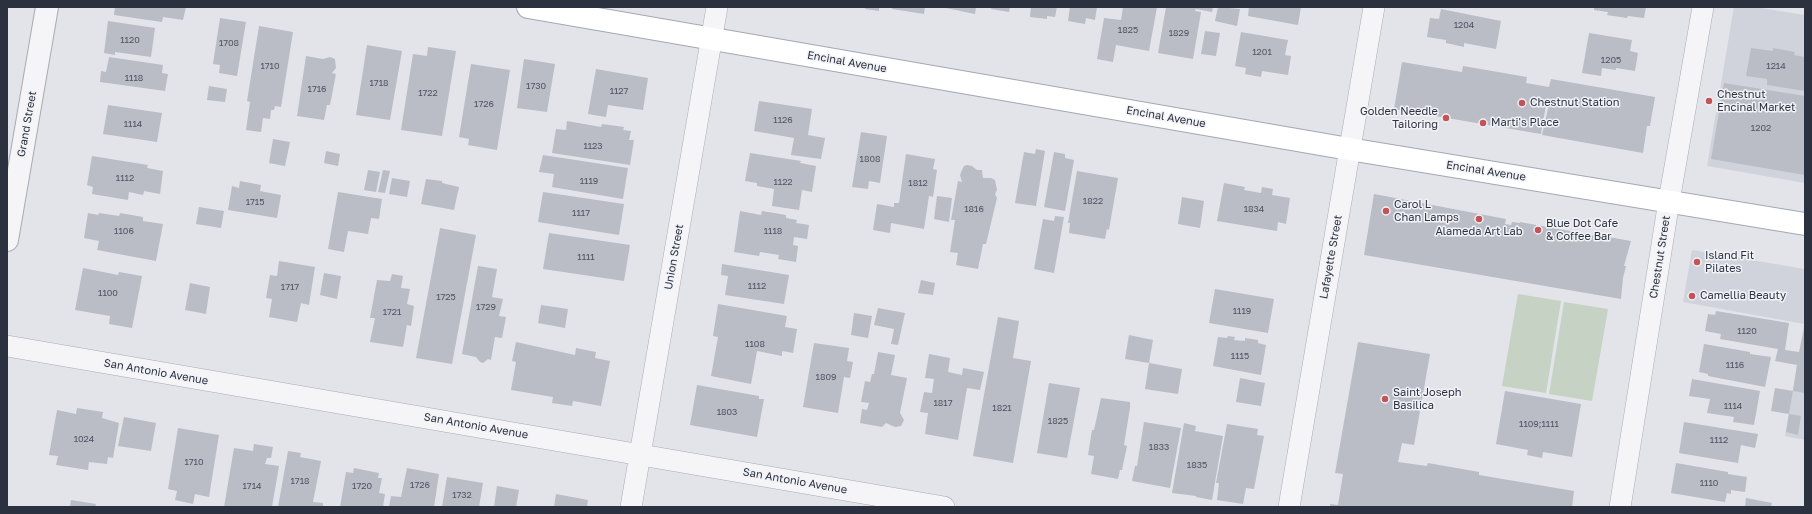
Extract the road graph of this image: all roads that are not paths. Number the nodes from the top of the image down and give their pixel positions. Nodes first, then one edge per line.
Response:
1 (47, 7) edge
2 (528, 7) edge
3 (718, 7) edge
4 (1374, 7) edge
5 (1703, 7) edge
6 (712, 39) junction
7 (1349, 149) junction
8 (1669, 201) junction
9 (1805, 224) edge
10 (7, 240) edge
11 (7, 346) edge
12 (640, 454) junction
13 (631, 507) edge
14 (944, 507) edge
15 (1289, 507) edge
16 (1620, 507) edge

1 - 10 street, Grand Street
2 - 6 main road, Encinal Avenue
3 - 6 street, Union Street
4 - 7 street, Lafayette Street
5 - 8 street, Chestnut Street
6 - 7 main road, Encinal Avenue
6 - 12 street, Union Street
7 - 8 main road, Encinal Avenue
7 - 15 street, Lafayette Street
8 - 9 main road, Encinal Avenue
8 - 16 street, Chestnut Street
11 - 12 street, San Antonio Avenue
12 - 13 street, Union Street
12 - 14 street, San Antonio Avenue

